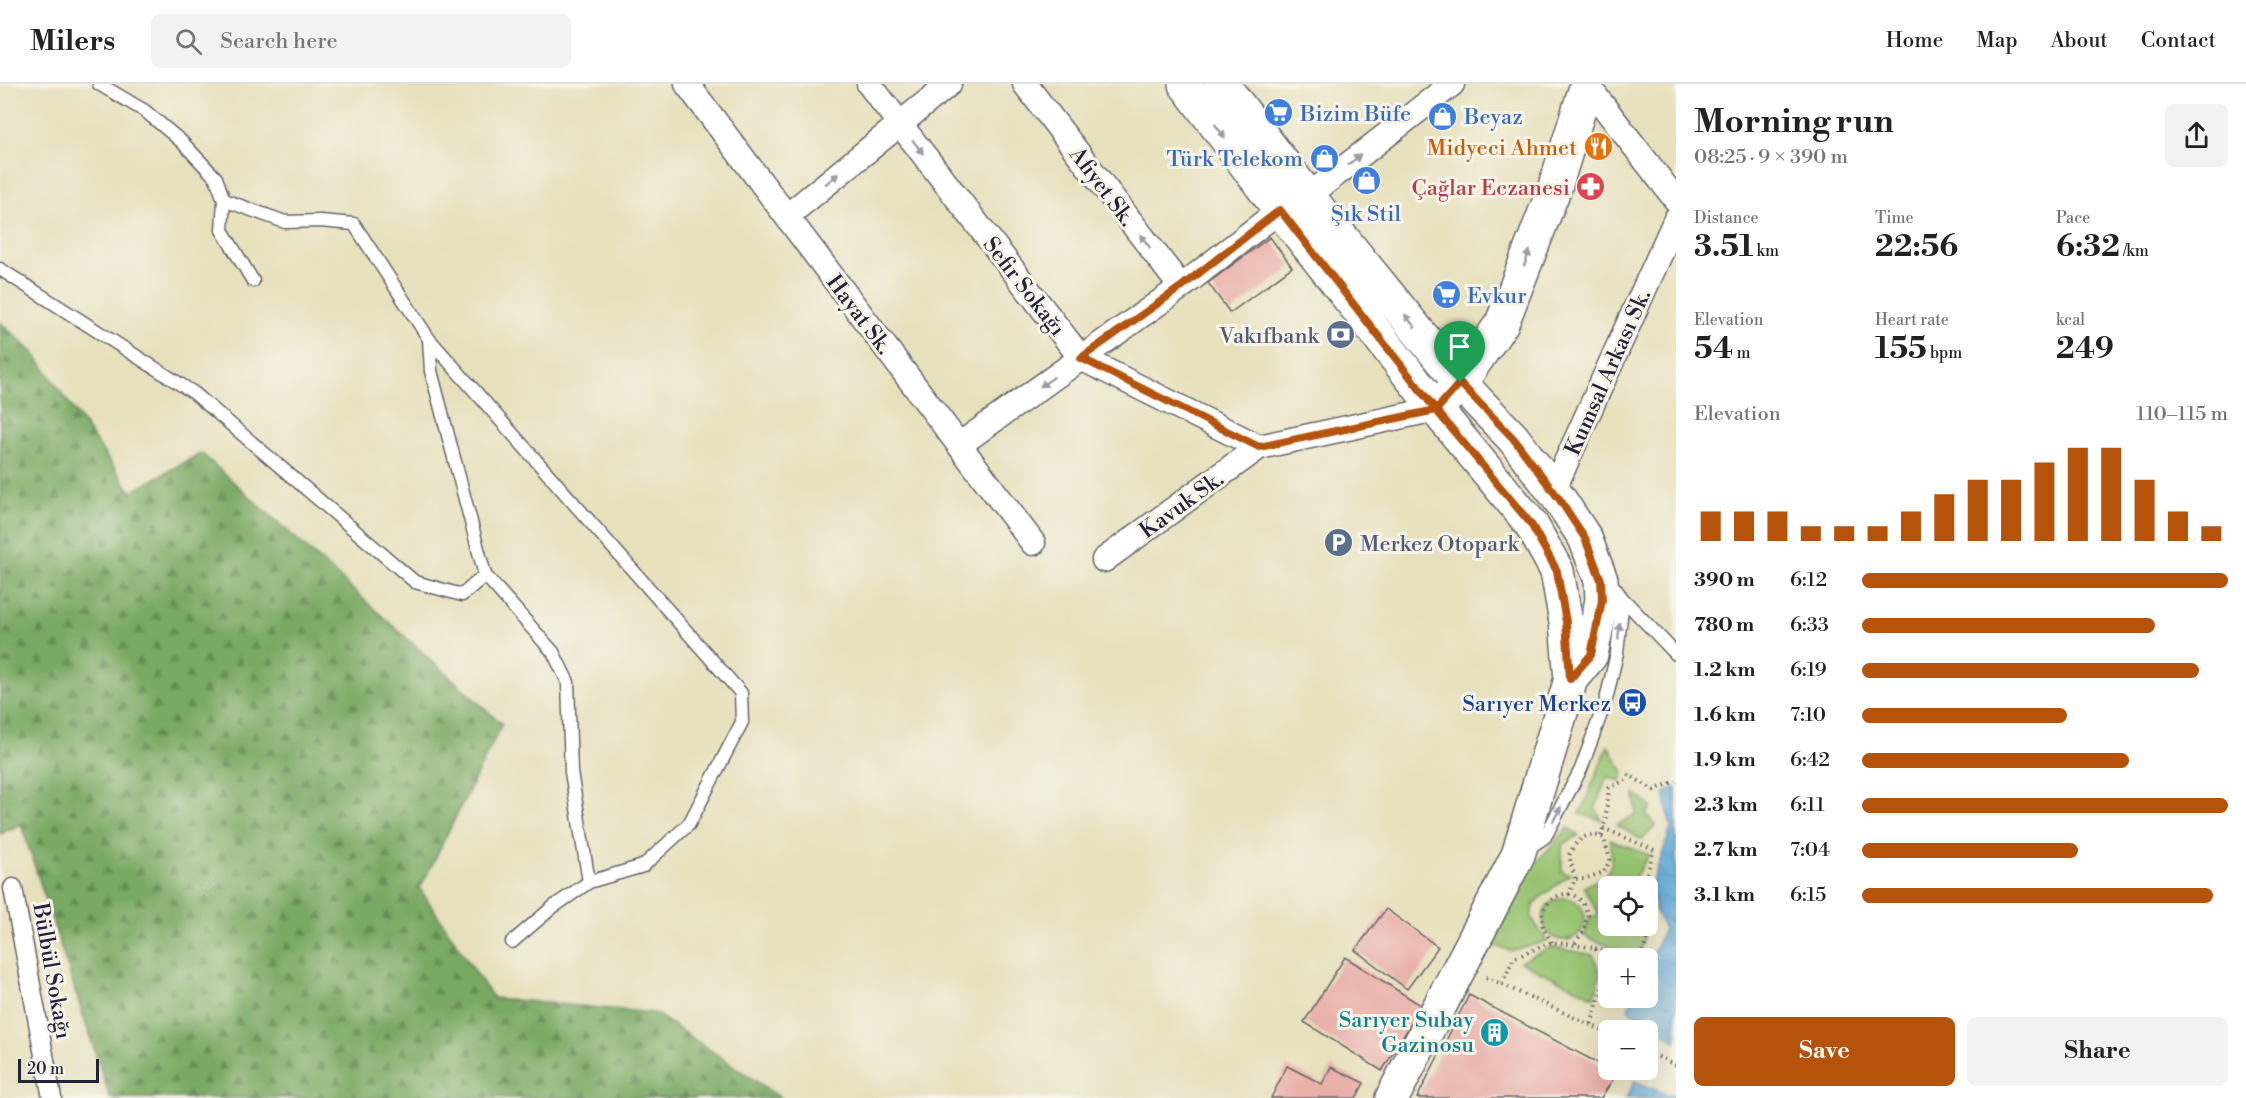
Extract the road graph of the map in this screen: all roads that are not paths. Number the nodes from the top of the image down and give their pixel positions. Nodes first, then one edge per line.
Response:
1 (99, 84) edge
2 (687, 84) edge
3 (869, 84) edge
4 (949, 84) edge
5 (1025, 84) edge
6 (1185, 84) edge
7 (1222, 84) edge
8 (1452, 84) edge
9 (1581, 91) edge
10 (900, 124) junction
11 (224, 200) junction
12 (1676, 200) edge
13 (1294, 203) junction
14 (787, 216) junction
15 (1676, 219) edge
16 (0, 269) edge
17 (254, 281) dead end
18 (1181, 287) junction
19 (429, 339) junction
20 (1081, 358) junction
21 (1460, 383) junction
22 (1436, 410) junction
23 (959, 445) junction
24 (1259, 447) junction
25 (1553, 491) junction
26 (1033, 543) dead end
27 (1104, 560) dead end
28 (485, 576) junction
29 (1612, 590) junction
30 (1676, 654) edge
31 (1570, 679) junction
32 (1518, 855) junction
33 (589, 882) junction
34 (13, 888) dead end
35 (512, 942) dead end
36 (52, 1098) edge
37 (1392, 1098) edge

1 - 11 lane
2 - 14 street, Hayat Sk.
3 - 10 street, Sefir Sokağı
4 - 10 street
18 -> 5 street, Afiyet Sk.
6 -> 13 main road
7 - 13 main road
13 -> 8 street
9 - 12 street
21 -> 9 main road
14 -> 10 street
10 -> 20 street, Sefir Sokağı
11 - 17 lane
11 - 19 lane
13 - 18 street
21 -> 13 main road
13 - 22 main road
14 - 23 street, Hayat Sk.
15 - 25 street, Kumsal Arkası Sk.
16 - 28 lane
18 - 20 street
19 - 28 lane
19 - 33 lane
20 -> 23 street
20 - 24 street, Sefir Sokağı
21 - 22 main road
21 - 25 main road
22 - 24 street
22 - 31 main road
23 - 26 street, Hayat Sk.
24 - 27 street, Kavuk Sk.
25 - 29 main road
28 - 33 lane
29 - 30 lane
29 - 31 main road
32 -> 29 lane
31 - 32 main road
32 - 37 main road
33 - 35 lane
34 - 36 street, Bülbül Sokağı

